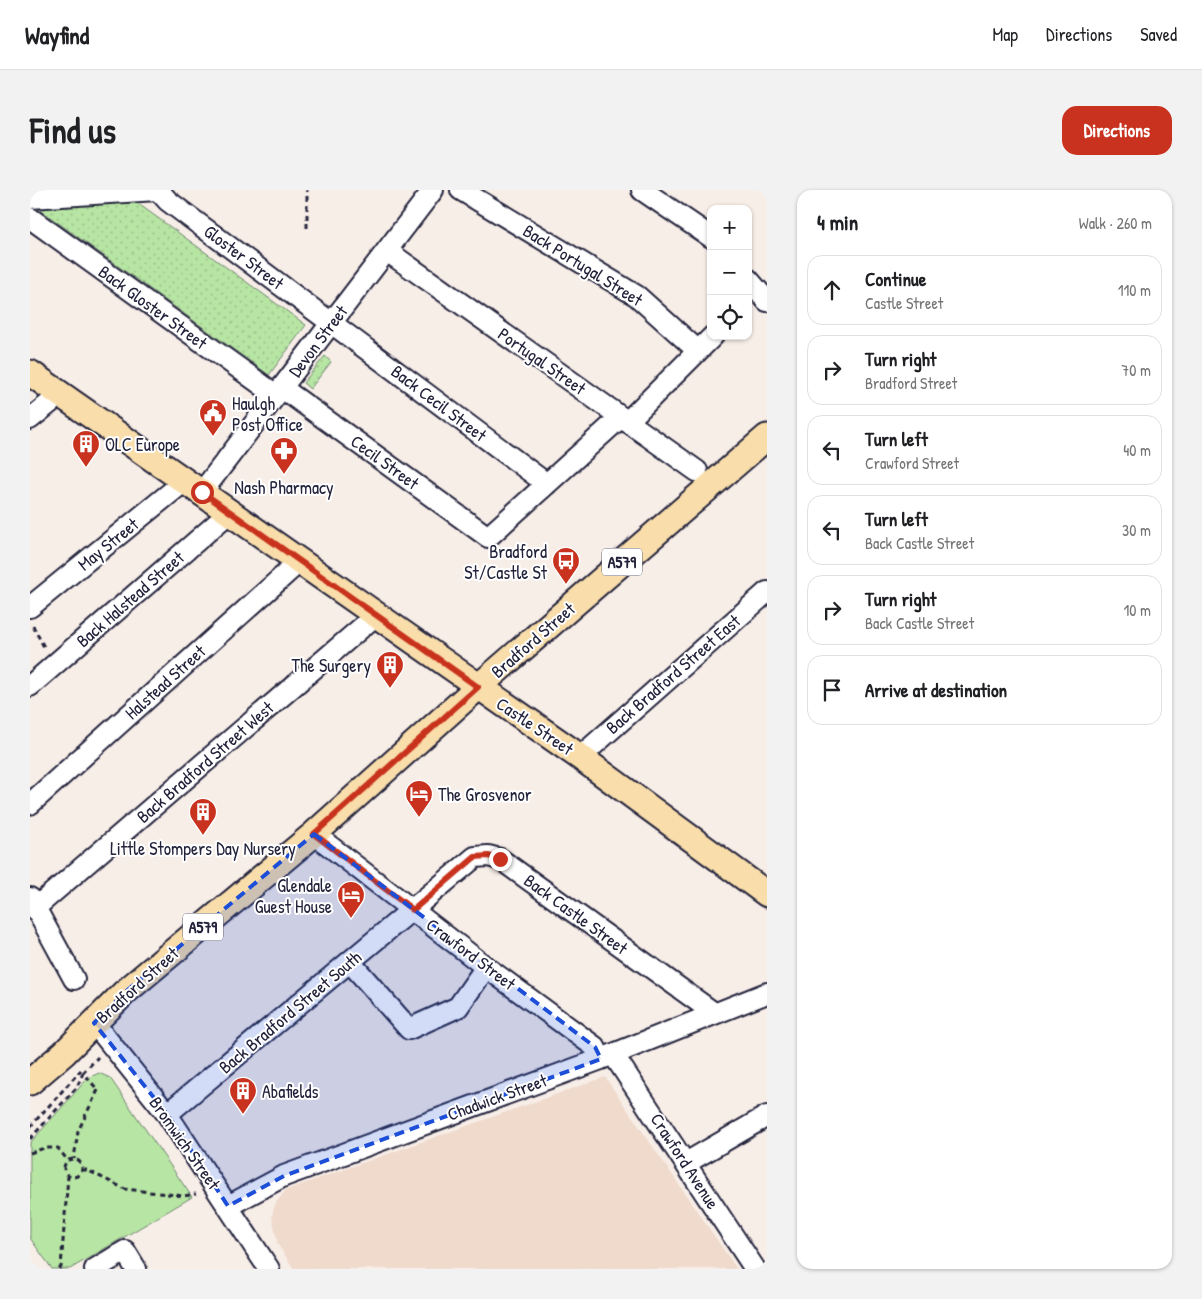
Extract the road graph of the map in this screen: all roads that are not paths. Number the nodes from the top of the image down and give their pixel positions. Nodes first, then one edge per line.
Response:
1 (158, 190) edge
2 (433, 190) edge
3 (461, 190) edge
4 (647, 192) edge
5 (30, 198) edge
6 (30, 218) edge
7 (707, 234) edge
8 (387, 251) junction
9 (752, 287) edge
10 (759, 300) edge
11 (332, 323) junction
12 (708, 340) edge
13 (696, 350) junction
14 (30, 373) edge
15 (279, 391) junction
16 (61, 394) junction
17 (30, 419) edge
18 (624, 419) junction
19 (767, 437) edge
20 (697, 471) dead end
21 (547, 484) junction
22 (194, 486) junction
23 (230, 512) junction
24 (300, 561) junction
25 (767, 592) edge
26 (30, 607) edge
27 (375, 616) junction
28 (30, 686) edge
29 (478, 687) junction
30 (580, 757) junction
31 (30, 804) edge
32 (314, 834) junction
33 (767, 894) edge
34 (413, 910) junction
35 (34, 915) edge
36 (350, 962) junction
37 (486, 967) junction
38 (74, 978) dead end
39 (767, 993) edge
40 (714, 1014) junction
41 (101, 1031) junction
42 (607, 1056) junction
43 (30, 1082) edge
44 (167, 1114) junction
45 (767, 1116) edge
46 (686, 1163) junction
47 (223, 1199) junction
48 (95, 1269) edge
49 (136, 1269) edge
50 (269, 1269) edge
51 (755, 1269) edge

1 - 5 street
1 - 11 street, Gloster Street
2 - 8 street, Devon Street
3 - 13 street, Back Portugal Street
4 - 7 street
6 - 15 street, Back Gloster Street
8 - 11 street, Devon Street
8 - 18 street, Portugal Street
9 - 10 street
11 - 15 street, Devon Street
11 - 21 street, Back Cecil Street
12 - 13 street
13 - 18 street
14 - 16 main road, Castle Street
15 - 21 street, Cecil Street
15 - 22 street, Devon Street
16 - 17 street
16 - 22 main road, Castle Street
18 - 20 street, Portugal Street
18 - 21 street
19 - 29 main road, Bradford Street / A579
22 - 23 main road, Castle Street
22 - 26 street, May Street
23 - 24 main road, Castle Street
23 - 28 street, Back Halstead Street
24 - 27 main road, Castle Street
24 - 31 street, Halstead Street
25 - 30 street, Back Bradford Street East
27 - 29 main road, Castle Street
27 - 35 street, Back Bradford Street West
29 - 30 main road, Castle Street
29 - 32 main road, Bradford Street / A579
30 - 33 main road, Castle Street
32 - 34 street, Crawford Street
32 - 41 main road, Bradford Street / A579
34 - 36 street, Back Bradford Street South
34 - 37 street, Crawford Street
34 - 40 street, Back Castle Street
35 - 38 street
36 - 37 street
36 - 44 street, Back Bradford Street South
37 - 42 street, Crawford Street
39 - 40 street, Chadwick Street
40 - 42 street, Chadwick Street
41 - 43 main road, Bradford Street / A579
41 - 44 street, Bromwich Street
42 - 46 street, Crawford Avenue
42 - 47 street, Chadwick Street
44 - 47 street, Bromwich Street
45 - 46 street
46 - 51 street, Crawford Avenue
47 - 50 street, Bromwich Street
48 - 49 street

